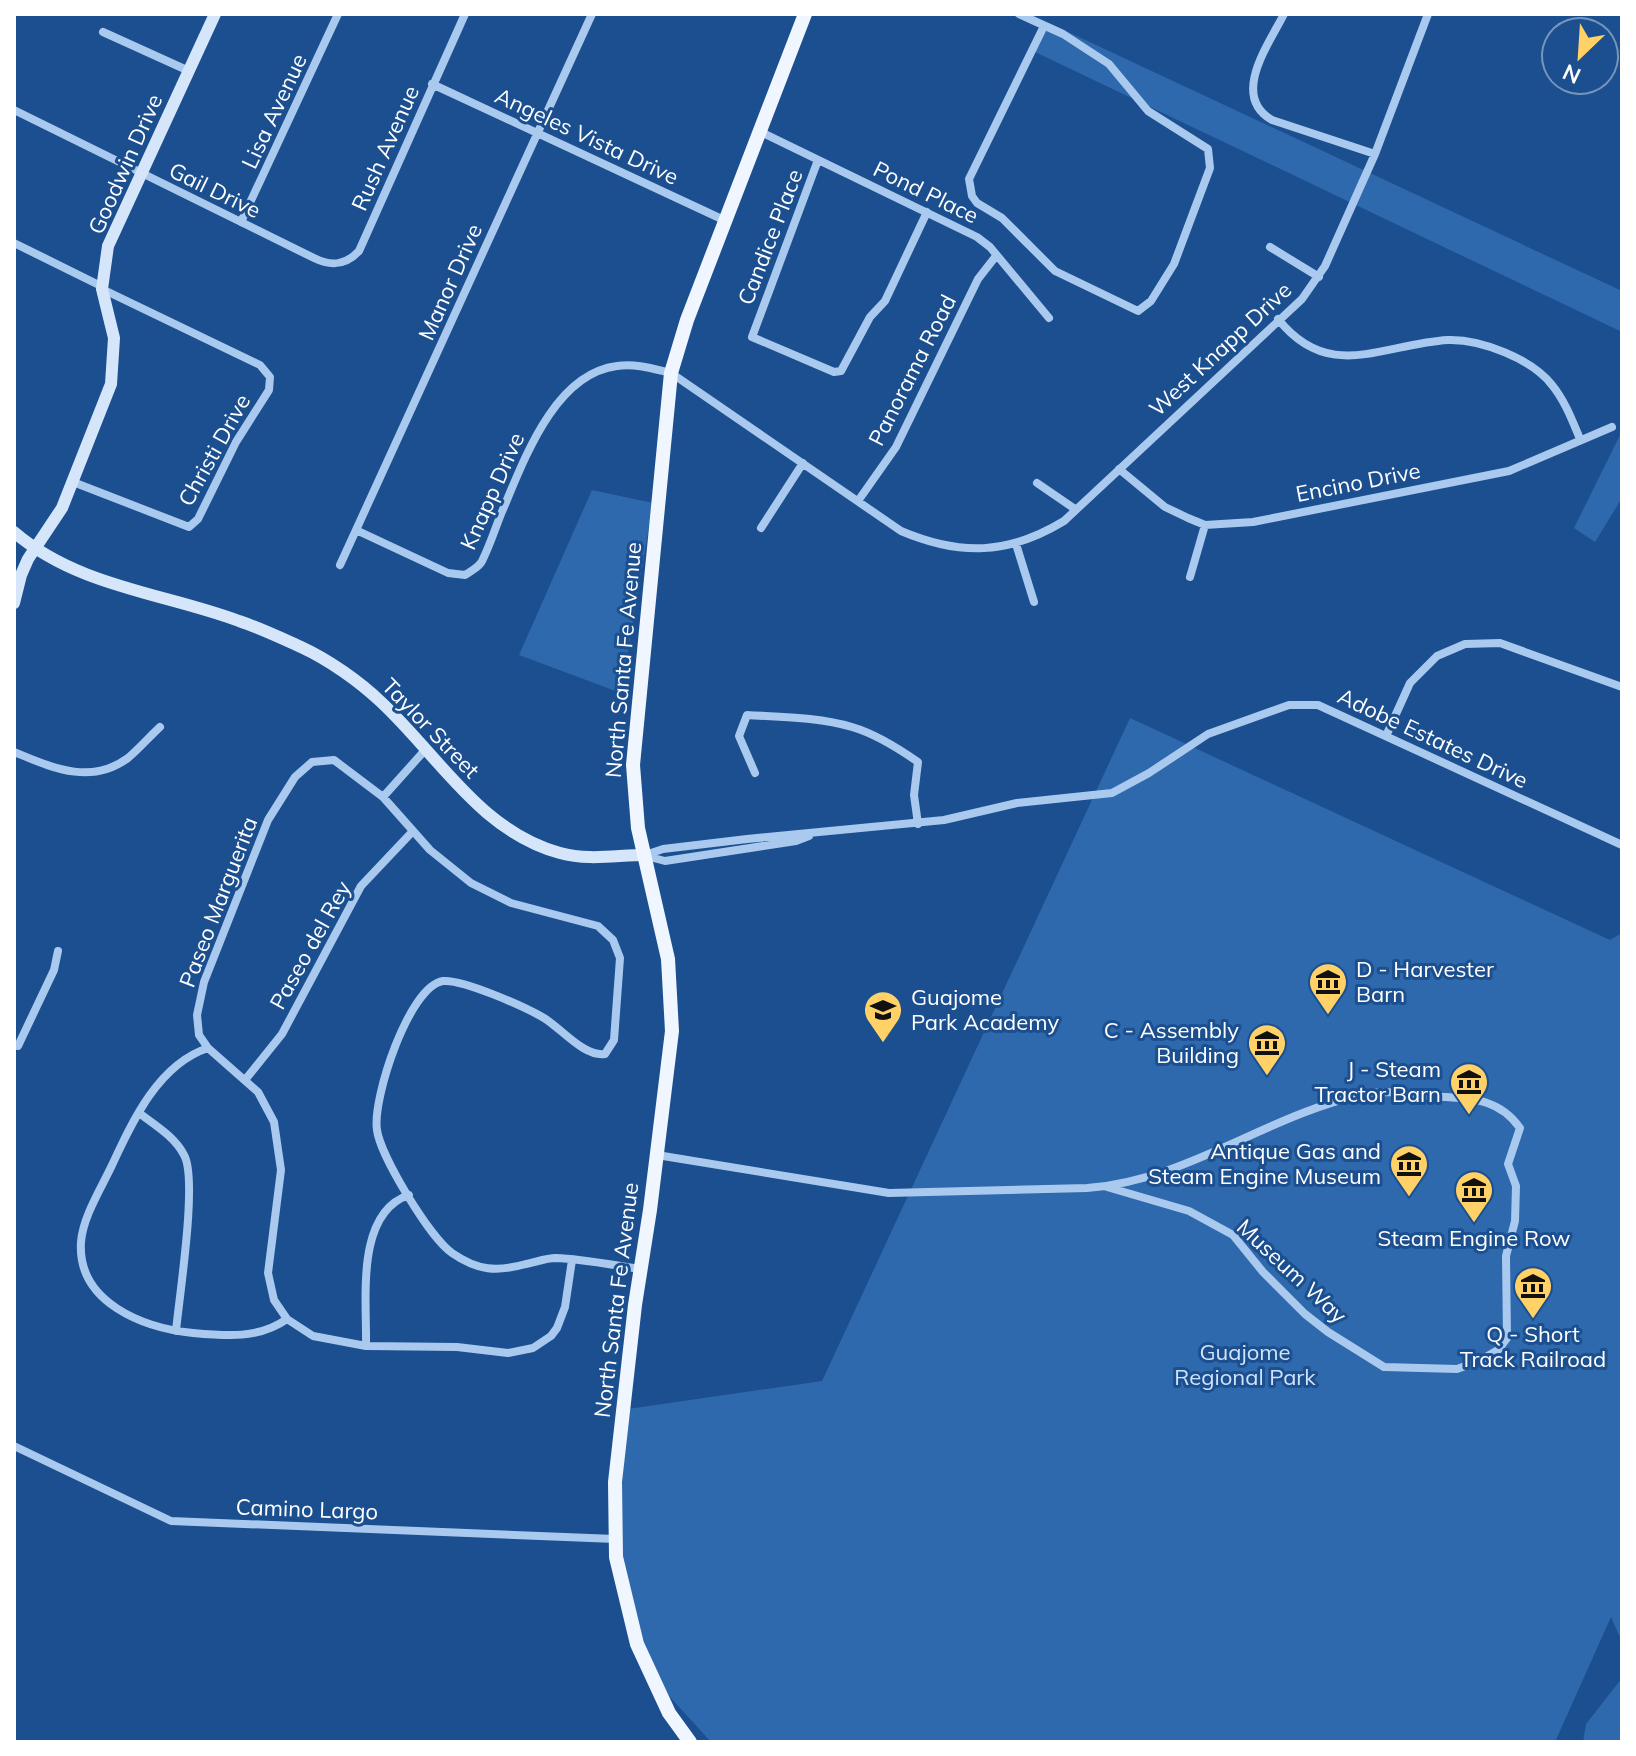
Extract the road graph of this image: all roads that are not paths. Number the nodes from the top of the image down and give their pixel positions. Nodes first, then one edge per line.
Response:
1 (215, 14) edge
2 (338, 14) edge
3 (465, 14) edge
4 (592, 14) edge
5 (805, 14) edge
6 (1019, 14) edge
7 (1284, 14) edge
8 (1428, 14) edge
9 (1044, 26) junction
10 (103, 32) dead end
11 (189, 71) junction
12 (432, 84) junction
13 (14, 110) edge
14 (761, 132) junction
15 (537, 133) junction
16 (1375, 154) junction
17 (818, 160) junction
18 (141, 174) junction
19 (927, 212) junction
20 (726, 221) junction
21 (241, 222) junction
22 (15, 246) edge
23 (1270, 247) dead end
24 (996, 256) junction
25 (314, 258) joint
26 (1319, 277) junction
27 (103, 288) junction
28 (1049, 318) dead end
29 (1278, 319) junction
30 (671, 373) junction
31 (1612, 427) dead end
32 (1580, 439) junction
33 (803, 463) junction
34 (1119, 469) junction
35 (73, 482) junction
36 (1037, 483) dead end
37 (858, 501) junction
38 (1075, 509) junction
39 (1205, 525) junction
40 (761, 528) dead end
41 (356, 530) junction
42 (14, 532) edge
43 (1016, 544) junction
44 (37, 548) junction
45 (340, 565) dead end
46 (1190, 577) dead end
47 (1034, 602) dead end
48 (14, 603) edge
49 (1622, 687) edge
50 (160, 727) dead end
51 (1386, 736) junction
52 (426, 749) junction
53 (14, 752) edge
54 (755, 773) dead end
55 (383, 797) junction
56 (918, 824) junction
57 (413, 831) junction
58 (1622, 845) edge
59 (645, 855) junction
60 (58, 951) dead end
61 (14, 1045) edge
62 (208, 1048) junction
63 (245, 1080) junction
64 (139, 1113) junction
65 (657, 1155) junction
66 (1107, 1187) junction
67 (409, 1195) junction
68 (572, 1260) junction
69 (640, 1269) junction
70 (287, 1319) junction
71 (176, 1331) junction
72 (366, 1346) junction
73 (14, 1446) edge
74 (615, 1539) junction
75 (683, 1740) edge

1 - 11 main road, Goodwin Drive
2 - 21 street, Lisa Avenue
3 - 12 street, Rush Avenue
4 - 15 street, Manor Drive
5 - 14 main road, North Santa Fe Avenue
6 - 9 street
7 - 16 street
8 - 16 street, West Knapp Drive
9 - 9 street
10 - 11 street
11 - 18 main road, Goodwin Drive
12 - 15 street, Angeles Vista Drive
12 - 25 street, Rush Avenue
13 - 18 street, Gail Drive
14 - 17 street, Pond Place
14 - 20 main road, North Santa Fe Avenue
15 - 20 street, Angeles Vista Drive
15 - 41 street, Manor Drive
16 - 26 street, West Knapp Drive
17 - 19 street, Pond Place
17 - 19 street, Candice Place
18 - 21 street, Gail Drive
18 - 27 main road, Goodwin Drive
19 - 24 street, Pond Place
20 - 30 main road, North Santa Fe Avenue
21 - 25 street, Gail Drive
22 - 27 street
23 - 26 street
24 - 28 street, Pond Place
24 - 37 street, Panorama Road
26 - 29 street, West Knapp Drive
27 - 35 main road, Goodwin Drive
27 - 35 street, Christi Drive
29 - 32 street
29 - 34 street, West Knapp Drive
30 - 33 street, West Knapp Drive
30 - 41 street, Knapp Drive
30 - 59 main road, North Santa Fe Avenue
31 - 32 street, Encino Drive
32 - 39 street, Encino Drive
33 - 37 street, West Knapp Drive
33 - 40 street
34 - 38 street, West Knapp Drive
34 - 39 street, Encino Drive
35 - 44 main road, Goodwin Drive
36 - 38 street
37 - 43 street, West Knapp Drive
38 - 43 street, West Knapp Drive
39 - 46 street
41 - 45 street, Manor Drive
42 - 44 main road, Taylor Street
43 - 47 street
44 - 48 main road, Goodwin Drive
44 - 52 main road, Taylor Street
49 - 51 street
50 - 53 street
51 - 56 street, Adobe Estates Drive
51 - 58 street, Adobe Estates Drive
52 - 55 street
52 - 59 main road, Taylor Street
54 - 56 street
55 - 57 street, Paseo Marguerita
55 - 62 street, Paseo Marguerita
56 - 59 street, Adobe Estates Drive
57 - 63 street, Paseo del Rey
57 - 67 street, Paseo Marguerita
59 - 65 main road, North Santa Fe Avenue
60 - 61 street
62 - 63 street
62 - 64 street
63 - 70 street
64 - 71 street
64 - 71 street
65 - 66 street, Museum Way
65 - 69 main road, North Santa Fe Avenue
66 - 66 street, Museum Way
67 - 68 street, Paseo Marguerita
67 - 72 street
68 - 69 street, Paseo Marguerita
68 - 72 street
69 - 74 main road, North Santa Fe Avenue
70 - 71 street
70 - 72 street
73 - 74 street, Camino Largo
74 - 75 main road, North Santa Fe Avenue

